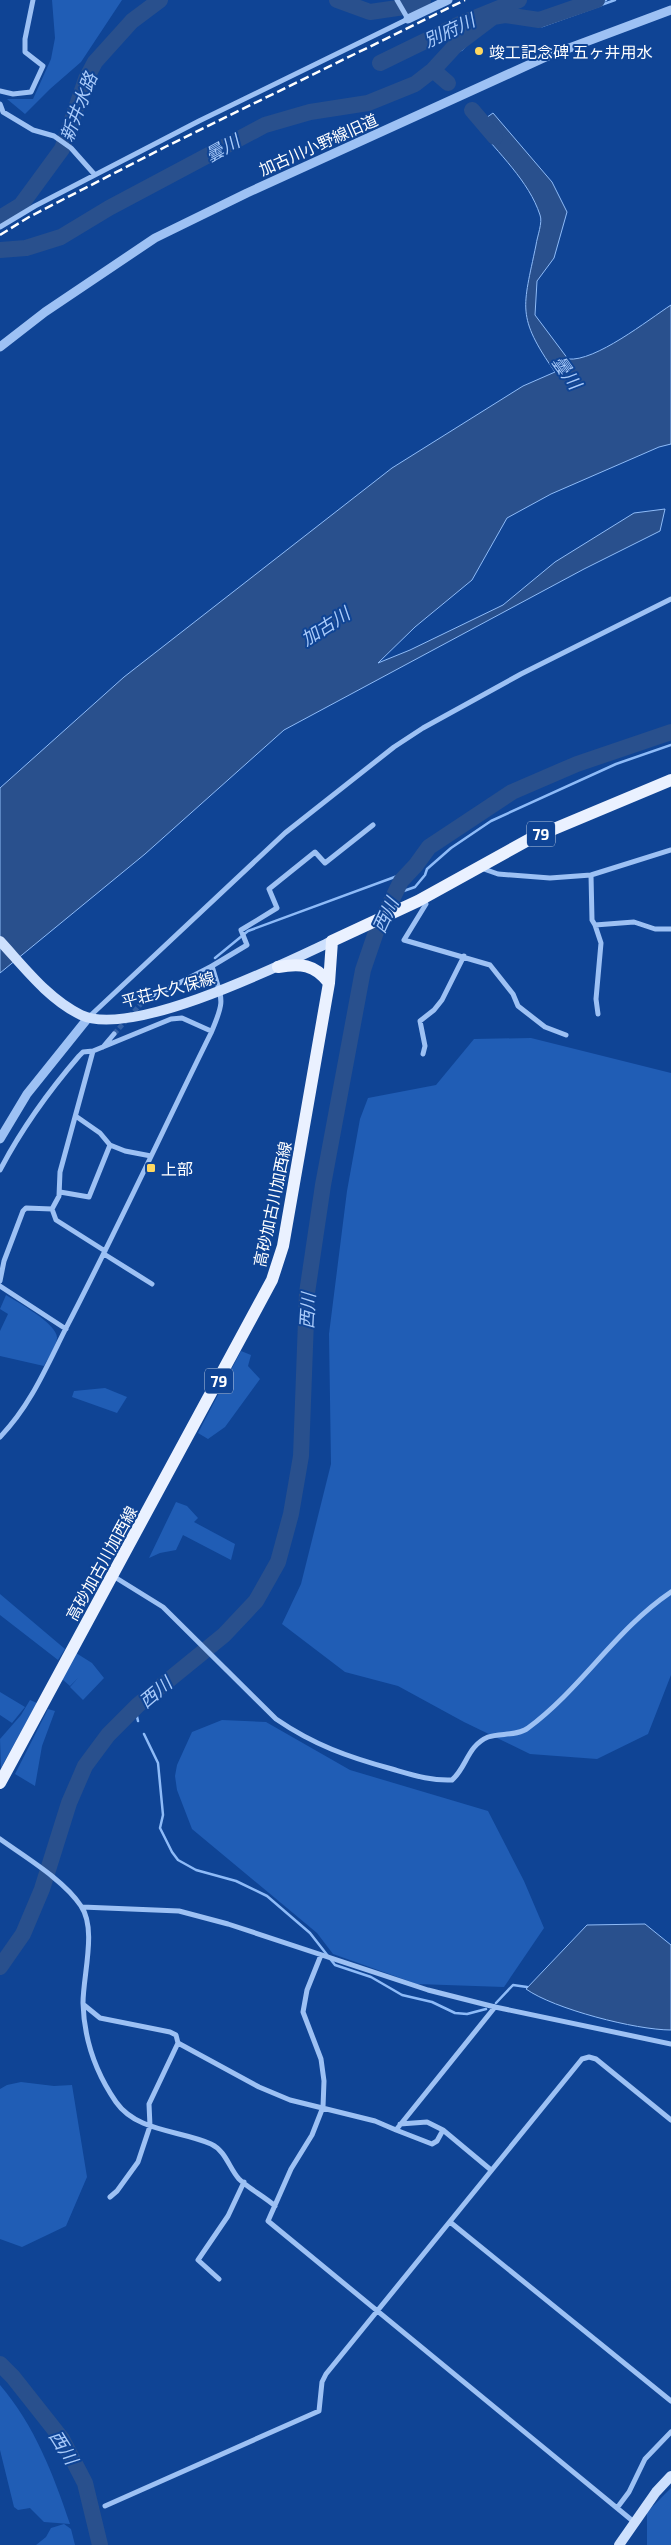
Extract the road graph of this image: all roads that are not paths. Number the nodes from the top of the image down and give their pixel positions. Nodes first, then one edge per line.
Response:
1 (32, 0) edge
2 (397, 0) edge
3 (448, 0) edge
4 (671, 10) edge
5 (408, 19) junction
6 (0, 91) edge
7 (0, 104) edge
8 (95, 175) junction
9 (0, 227) edge
10 (0, 347) edge
11 (671, 599) edge
12 (671, 780) edge
13 (373, 825) dead end
14 (671, 850) edge
15 (480, 867) junction
16 (591, 875) junction
17 (420, 899) junction
18 (595, 925) junction
19 (671, 930) edge
20 (0, 941) edge
21 (332, 941) junction
22 (464, 956) junction
23 (212, 966) junction
24 (278, 967) junction
25 (329, 983) junction
26 (220, 992) junction
27 (148, 996) tunnel mouth
28 (598, 1014) dead end
29 (85, 1017) junction
30 (211, 1031) junction
31 (114, 1034) tunnel mouth
32 (566, 1035) dead end
33 (102, 1048) junction
34 (93, 1051) junction
35 (423, 1054) dead end
36 (77, 1117) junction
37 (0, 1139) edge
38 (110, 1145) junction
39 (151, 1156) junction
40 (0, 1170) edge
41 (60, 1192) junction
42 (52, 1209) junction
43 (105, 1252) junction
44 (0, 1281) edge
45 (152, 1284) dead end
46 (0, 1286) edge
47 (66, 1329) junction
48 (0, 1437) edge
49 (113, 1576) junction
50 (671, 1592) edge
51 (0, 1783) edge
52 (0, 1839) edge
53 (82, 1907) junction
54 (321, 1955) junction
55 (84, 2005) junction
56 (495, 2007) junction
57 (178, 2043) junction
58 (671, 2044) edge
59 (323, 2107) junction
60 (671, 2120) edge
61 (400, 2124) junction
62 (150, 2126) junction
63 (396, 2130) junction
64 (443, 2130) junction
65 (491, 2170) junction
66 (244, 2182) junction
67 (110, 2197) dead end
68 (275, 2206) junction
69 (450, 2222) junction
70 (219, 2279) dead end
71 (376, 2312) junction
72 (671, 2401) edge
73 (671, 2432) edge
74 (671, 2476) edge
75 (105, 2506) dead end
76 (617, 2508) junction
77 (634, 2522) junction
78 (619, 2545) edge

1 - 6 street
2 - 5 street
3 - 5 street
4 - 10 street, 加古川小野線旧道
5 - 8 street
7 - 8 street
8 - 9 street
11 - 29 street
12 - 15 main road, 79
13 - 23 street
14 - 16 street
15 - 16 street
15 - 17 main road, 79
16 - 18 street
17 - 21 main road, 79
17 - 22 street
18 - 19 street
18 - 28 street
20 - 29 main road
21 - 24 main road, 平荘大久保線
21 - 25 main road, 高砂加古川加西線 / 79
22 - 32 street
22 - 35 street
23 - 26 street
23 - 27 street
24 - 25 main road
24 - 26 main road, 平荘大久保線
25 - 49 main road, 高砂加古川加西線 / 79
26 - 29 main road, 平荘大久保線
26 - 30 street
29 - 37 street
30 - 33 street
30 - 39 street
31 - 33 street
33 - 34 street
34 - 36 street
34 - 40 street
36 - 38 street
36 - 41 street
38 - 39 street
38 - 41 street
39 - 43 street
41 - 42 street
42 - 43 street
42 - 44 street
43 - 45 street
43 - 47 street
46 - 47 street
47 - 48 street
49 - 50 street
49 - 51 main road, 高砂加古川加西線 / 79
52 - 53 street
53 - 54 street
53 - 55 street
54 - 56 street
54 - 59 street
55 - 57 street
55 - 62 street
56 - 58 street
56 - 61 street
57 - 59 street
57 - 62 street
59 - 63 street
59 - 68 street
60 - 65 street
61 - 63 street
61 - 64 street
62 - 66 street
62 - 67 street
63 - 64 street
64 - 65 street
65 - 69 street
66 - 68 street
66 - 70 street
68 - 71 street
69 - 71 street
69 - 72 street
71 - 75 street
71 - 76 street
73 - 76 street
74 - 77 main road
76 - 77 street
77 - 78 main road

